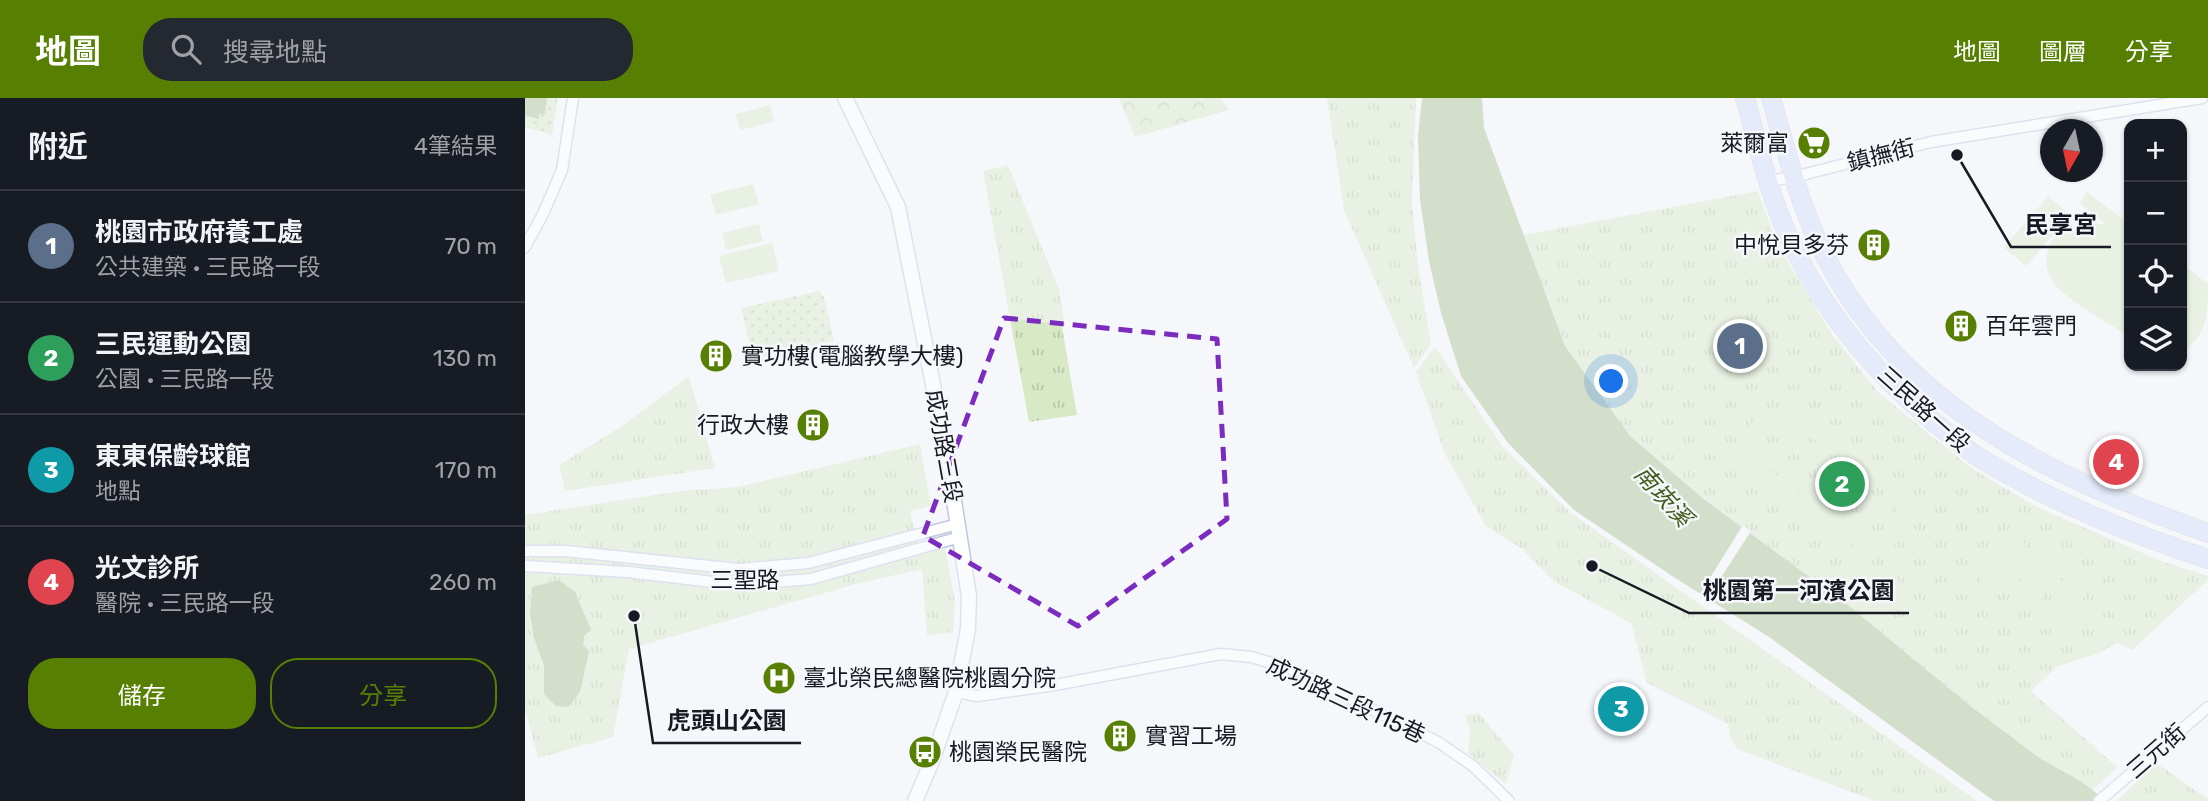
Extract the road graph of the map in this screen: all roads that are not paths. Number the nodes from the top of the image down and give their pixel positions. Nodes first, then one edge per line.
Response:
1 (573, 98) edge
2 (845, 98) edge
3 (1745, 98) edge
4 (1772, 98) edge
5 (2202, 98) edge
6 (1794, 177) junction
7 (1768, 181) junction
8 (525, 247) edge
9 (959, 530) junction
10 (2208, 533) edge
11 (525, 551) edge
12 (2208, 559) edge
13 (525, 566) edge
14 (956, 692) junction
15 (2208, 706) edge
16 (2102, 798) edge
17 (915, 801) edge
18 (1509, 801) edge

1 - 8 street
2 - 9 street, 成功路三段
3 - 7 main road, 三民路一段
4 - 6 main road, 三民路一段
5 - 6 street, 鎮撫街
6 - 7 street, 鎮撫街
6 - 10 main road, 三民路一段
7 - 12 main road, 三民路一段
9 - 11 street, 三聖路
9 - 13 street, 三聖路
9 - 14 street, 成功路三段
14 - 17 street, 成功路三段
14 - 18 street, 成功路三段115巷
15 - 16 street, 三元街

